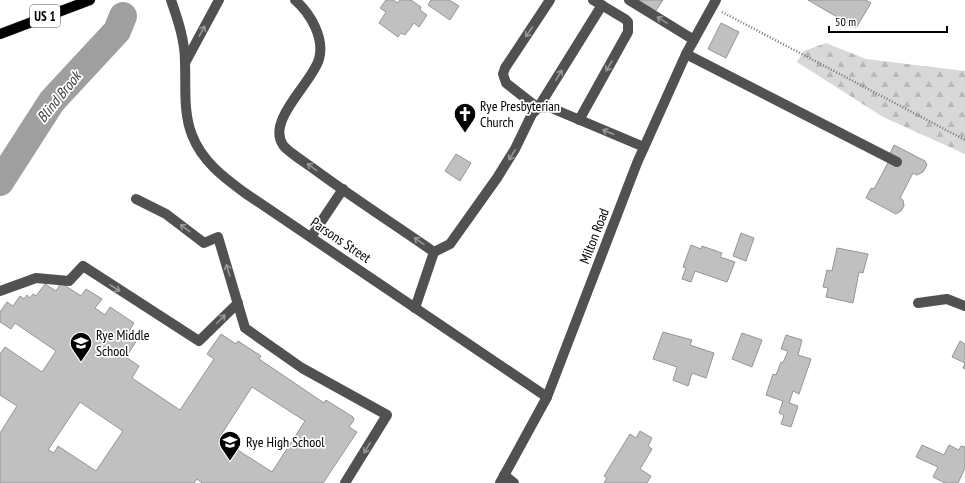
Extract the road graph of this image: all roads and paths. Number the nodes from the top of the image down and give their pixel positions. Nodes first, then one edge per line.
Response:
1 (90, 0) edge
2 (171, 0) edge
3 (219, 0) edge
4 (295, 0) edge
5 (550, 0) edge
6 (630, 0) edge
7 (597, 3) edge
8 (717, 5) edge
9 (0, 34) edge
10 (694, 40) junction
11 (686, 54) junction
12 (185, 63) junction
13 (538, 108) junction
14 (579, 120) junction
15 (965, 140) edge
16 (644, 148) junction
17 (897, 162) dead end
18 (343, 189) junction
19 (136, 199) dead end
20 (311, 237) junction
21 (434, 252) junction
22 (0, 291) edge
23 (238, 303) junction
24 (918, 303) dead end
25 (965, 306) edge
26 (415, 308) junction
27 (547, 397) junction
28 (502, 479) edge
29 (345, 483) edge
30 (514, 483) edge

1 - 9 main road, US 1
2 - 12 street, Parsons Street
12 -> 3 street, Parsons Street
18 -> 4 street
5 -> 13 street
10 -> 6 street
13 -> 7 street
7 -> 14 street
8 - 10 street, Milton Road
8 - 15 path
10 - 11 street, Milton Road
11 - 16 street, Milton Road
11 - 17 street
12 - 20 street, Parsons Street
13 - 14 street
13 -> 21 street
16 -> 14 street
16 - 27 street, Milton Road
18 - 20 street
21 -> 18 street
23 -> 19 street
20 - 26 street, Parsons Street
21 - 26 street
22 -> 23 street
23 -> 29 street
24 - 25 street
26 - 27 street, Parsons Street
27 - 28 street, Milton Road
28 - 30 street

